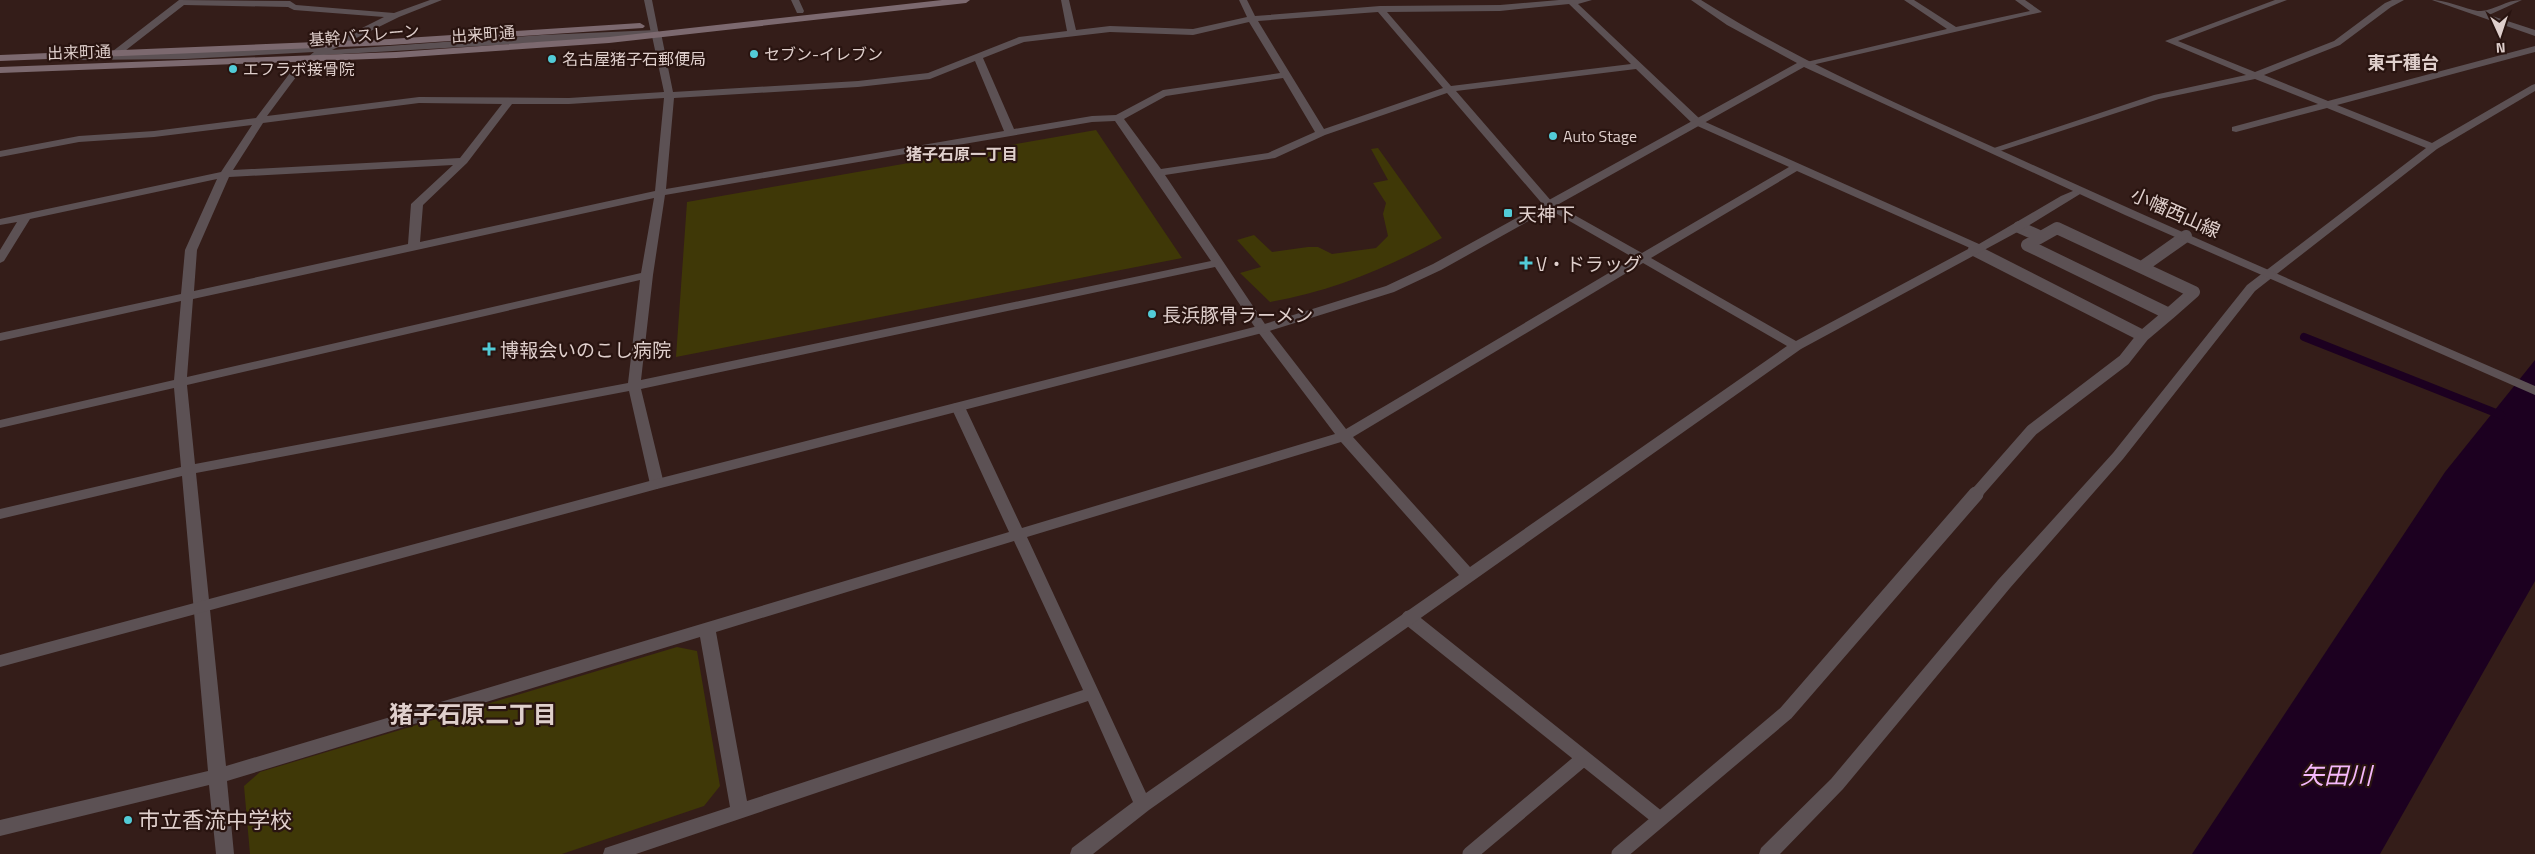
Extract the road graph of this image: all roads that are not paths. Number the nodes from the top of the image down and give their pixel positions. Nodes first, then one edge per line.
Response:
1 (438, 0) edge
2 (648, 0) edge
3 (795, 0) edge
4 (892, 0) edge
5 (966, 0) edge
6 (1066, 0) edge
7 (1243, 0) edge
8 (1588, 0) edge
9 (1695, 0) edge
10 (1908, 0) edge
11 (2018, 0) edge
12 (2283, 0) edge
13 (2373, 0) edge
14 (2400, 0) edge
15 (2436, 0) edge
16 (2518, 0) edge
17 (184, 1) edge
18 (1570, 1) junction
19 (2388, 5) junction
20 (1380, 9) junction
21 (800, 11) junction
22 (396, 15) junction
23 (2480, 15) junction
24 (1252, 19) junction
25 (655, 29) junction
26 (1953, 30) junction
27 (1072, 33) junction
28 (2535, 33) edge
29 (390, 42) joint
30 (332, 46) junction
31 (2535, 49) edge
32 (116, 53) junction
33 (314, 56) junction
34 (977, 56) junction
35 (3, 58) edge
36 (1803, 64) junction
37 (1638, 66) junction
38 (0, 70) edge
39 (1286, 75) junction
40 (2254, 76) junction
41 (2535, 87) edge
42 (1449, 89) junction
43 (669, 96) junction
44 (510, 100) junction
45 (2326, 105) junction
46 (1118, 118) junction
47 (258, 121) junction
48 (1697, 122) junction
49 (2236, 129) dead end
50 (1010, 133) junction
51 (1321, 133) junction
52 (2433, 147) junction
53 (1993, 150) junction
54 (0, 154) edge
55 (463, 161) junction
56 (1798, 166) junction
57 (1158, 173) junction
58 (225, 174) junction
59 (2080, 191) junction
60 (660, 193) junction
61 (1549, 205) junction
62 (26, 217) junction
63 (0, 222) edge
64 (2019, 226) junction
65 (2039, 236) junction
66 (2186, 236) junction
67 (414, 245) junction
68 (1977, 249) junction
69 (1643, 258) junction
70 (0, 259) edge
71 (1216, 263) junction
72 (2142, 267) junction
73 (647, 275) junction
74 (2270, 275) junction
75 (188, 294) junction
76 (2170, 314) junction
77 (1262, 329) junction
78 (2144, 336) junction
79 (0, 337) edge
80 (1796, 346) junction
81 (180, 382) junction
82 (634, 386) junction
83 (2535, 391) edge
84 (958, 407) junction
85 (0, 424) edge
86 (1344, 436) junction
87 (189, 470) junction
88 (657, 484) junction
89 (0, 514) edge
90 (1017, 535) junction
91 (1469, 576) junction
92 (202, 606) junction
93 (1409, 618) junction
94 (707, 628) junction
95 (0, 661) edge
96 (1093, 693) junction
97 (1584, 758) junction
98 (218, 776) junction
99 (1143, 805) junction
100 (740, 811) junction
101 (1660, 819) junction
102 (0, 828) edge
103 (225, 854) edge
104 (612, 854) edge
105 (1079, 854) edge
106 (1470, 854) edge
107 (1619, 854) edge
108 (1768, 854) edge

1 - 22 street
2 - 25 street
3 - 21 street
4 - 21 main road, 出来町通
5 - 25 main road, 出来町通
6 - 27 street
7 - 24 street
8 - 18 street
9 - 36 street, 小幡西山線
10 - 26 street
11 - 26 street
12 - 40 street
13 - 19 street
14 - 19 street
15 - 23 street
16 - 23 street
17 - 22 street
17 - 32 street
18 - 20 street
18 - 37 street
19 - 40 street
20 - 24 street
20 - 42 street
21 - 25 main road, 出来町通
22 - 30 street
23 - 28 street
24 - 27 street
24 - 39 street
25 - 29 main road, 出来町通
25 - 33 main road, 出来町通
25 - 43 street
26 - 36 street
27 - 34 street
29 - 30 street, 基幹バスレーン
30 - 32 main road, 出来町通
30 - 33 street
30 - 35 street, 基幹バスレーン
31 - 45 street
32 - 35 main road, 出来町通
33 - 38 main road, 出来町通
33 - 47 street
34 - 43 street
34 - 50 street
36 - 48 street
36 - 53 street, 小幡西山線
37 - 42 street
37 - 48 street
39 - 46 street
39 - 51 street
40 - 45 street
40 - 53 street
41 - 52 street
42 - 51 street
42 - 61 street
43 - 44 street
43 - 60 street
44 - 47 street
44 - 55 street
45 - 49 street
45 - 52 street
46 - 50 street
46 - 57 street
47 - 54 street
47 - 58 street
48 - 56 street
48 - 61 street
50 - 60 street
51 - 57 street
52 - 74 street
53 - 59 street, 小幡西山線
55 - 58 street
55 - 67 street
56 - 68 street
56 - 69 street
57 - 71 street
58 - 62 street
58 - 75 street
59 - 64 street
59 - 66 street, 小幡西山線
60 - 67 street
60 - 73 street
61 - 69 street
61 - 77 street
62 - 63 street
62 - 70 street
64 - 65 lane
64 - 68 street
65 - 72 lane
65 - 76 lane
66 - 72 lane
66 - 74 street, 小幡西山線
67 - 75 street
68 - 78 lane
68 - 80 street
69 - 80 street
69 - 86 street
71 - 77 street
71 - 82 street
72 - 76 lane
73 - 81 street
73 - 82 street
74 - 83 street, 小幡西山線
74 - 108 street
75 - 79 street
75 - 81 street
76 - 78 lane
77 - 84 street
77 - 86 street
78 - 101 lane
80 - 91 street
81 - 85 street
81 - 87 street
82 - 87 street
82 - 88 street
84 - 88 street
84 - 90 street
86 - 90 street
86 - 91 street
87 - 89 street
87 - 92 street
88 - 92 street
90 - 94 street
90 - 96 street
91 - 93 street
92 - 95 street
92 - 98 street
93 - 97 lane
93 - 99 street
94 - 98 street
94 - 100 street
96 - 99 street
96 - 100 street
97 - 101 lane
97 - 106 lane
98 - 102 street
98 - 103 street
99 - 105 street
100 - 104 street
101 - 107 lane

